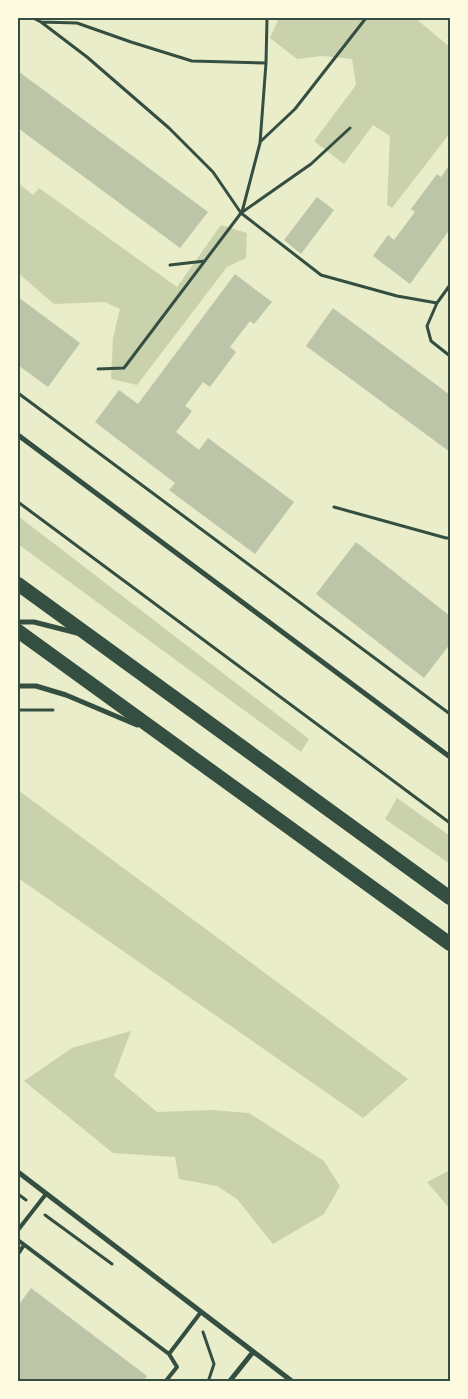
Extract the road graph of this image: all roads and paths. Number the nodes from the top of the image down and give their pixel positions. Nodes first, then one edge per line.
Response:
1 (33, 18) edge
2 (267, 18) edge
3 (366, 18) edge
4 (41, 22) junction
5 (266, 63) junction
6 (350, 128) dead end
7 (260, 142) junction
8 (241, 213) junction
9 (206, 261) junction
10 (170, 265) dead end
11 (450, 285) edge
12 (437, 303) junction
13 (450, 356) edge
14 (98, 369) dead end
15 (18, 393) edge
16 (18, 436) edge
17 (18, 502) edge
18 (334, 507) dead end
19 (450, 538) edge
20 (18, 584) edge
21 (18, 622) edge
22 (18, 630) edge
23 (85, 634) junction
24 (18, 686) edge
25 (18, 710) edge
26 (53, 710) dead end
27 (450, 714) edge
28 (163, 735) junction
29 (450, 757) edge
30 (450, 823) edge
31 (450, 898) edge
32 (450, 944) edge
33 (18, 1172) edge
34 (18, 1194) edge
35 (46, 1194) junction
36 (35, 1208) junction
37 (18, 1230) edge
38 (18, 1240) edge
39 (24, 1245) junction
40 (18, 1254) edge
41 (114, 1265) dead end
42 (201, 1312) junction
43 (192, 1323) junction
44 (253, 1352) junction
45 (169, 1354) junction
46 (165, 1382) edge
47 (208, 1382) edge
48 (229, 1382) edge
49 (292, 1382) edge

1 - 4 path
2 - 5 path
3 - 7 path
4 - 5 path
4 - 8 path
5 - 7 path
6 - 8 path
7 - 8 path
8 - 9 path
8 - 12 path
9 - 10 path
9 - 14 path
11 - 12 path
12 - 13 path
15 - 27 path
16 - 29 street
17 - 30 path
18 - 19 path
20 - 23 highway
21 - 23 street
22 - 28 highway
23 - 31 highway
24 - 28 street
25 - 26 path
28 - 32 highway
33 - 35 street
34 - 36 path
35 - 36 lane
35 - 42 street
36 - 37 lane
36 - 41 path
38 - 39 lane
39 - 40 lane
39 - 45 lane
42 - 43 lane
42 - 44 street
43 - 45 lane
43 - 47 path
44 - 48 street
44 - 49 street
45 - 46 lane

